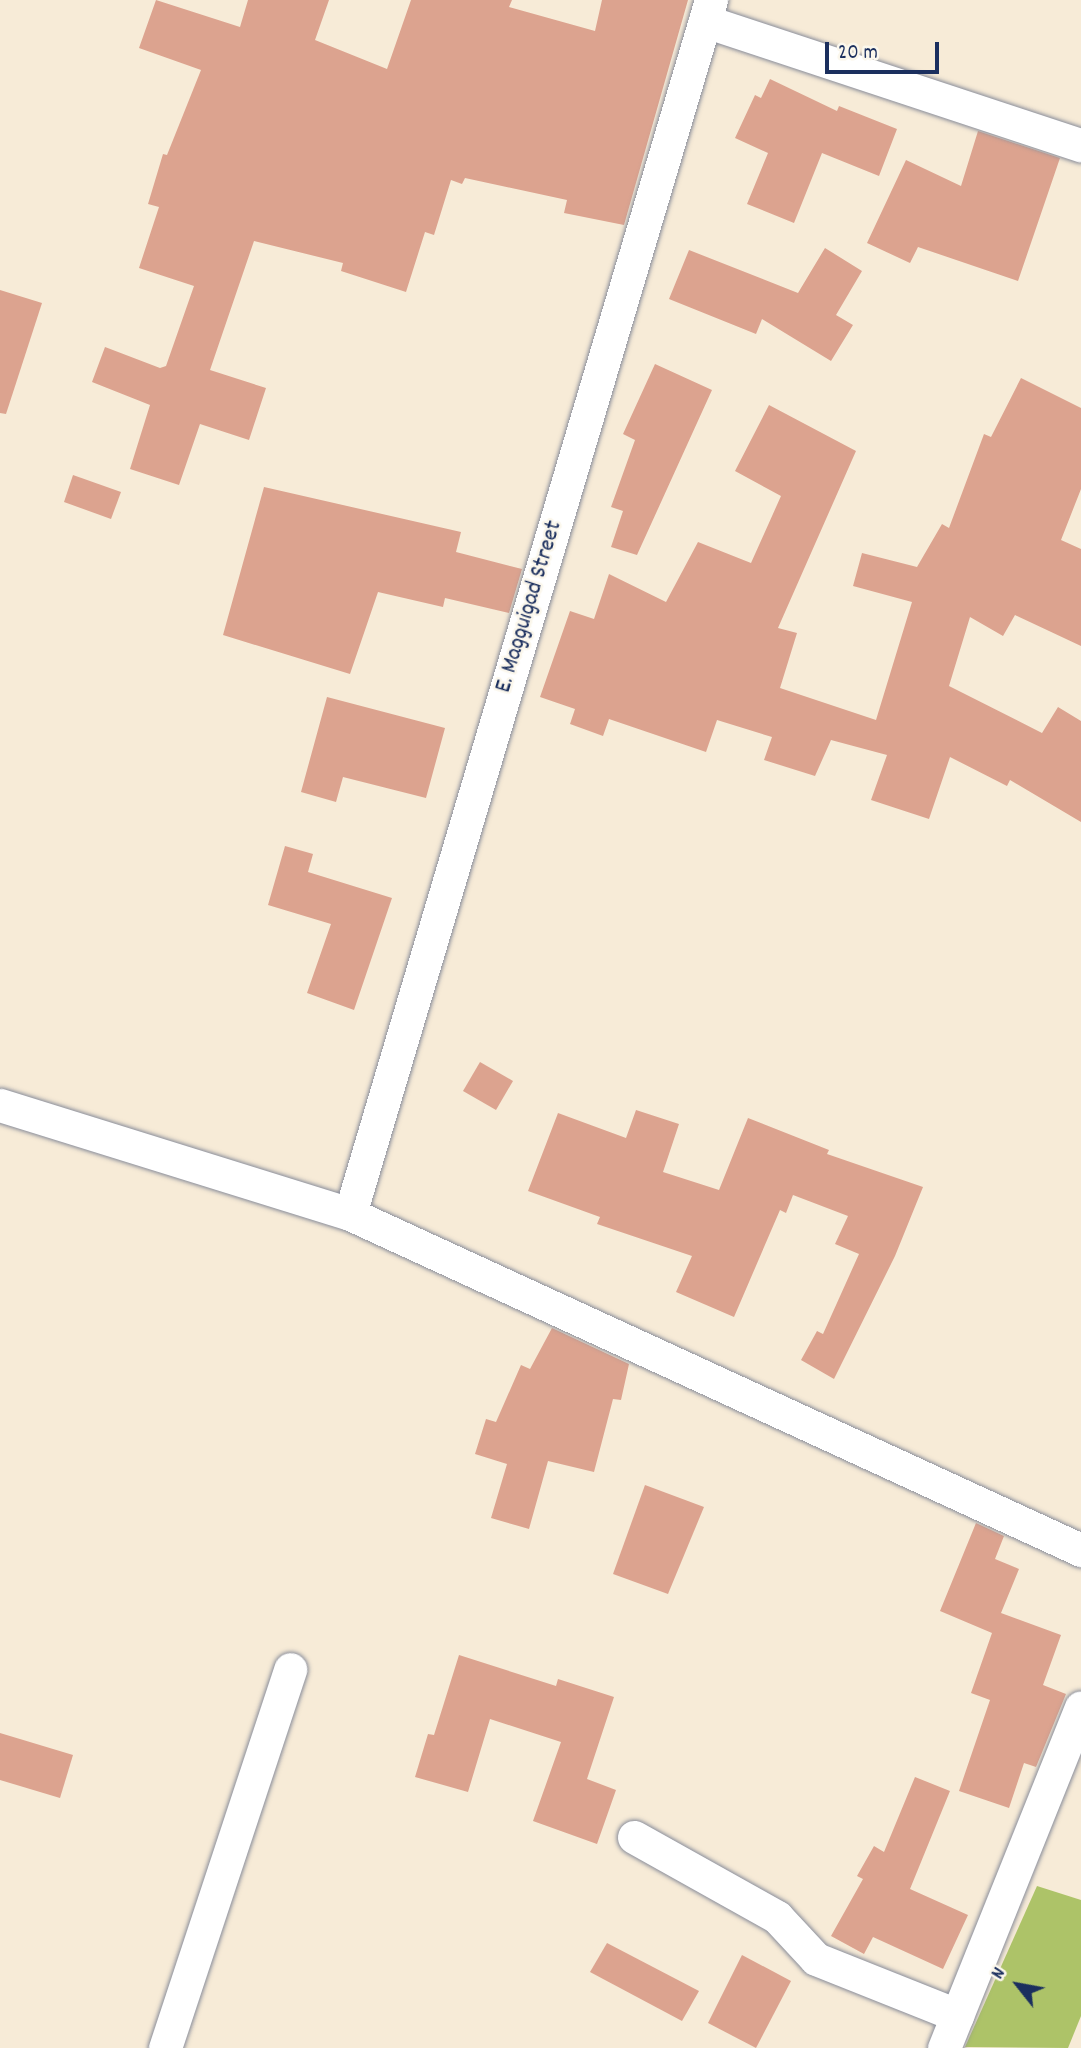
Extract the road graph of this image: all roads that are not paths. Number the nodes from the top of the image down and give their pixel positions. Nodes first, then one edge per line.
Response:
1 (708, 10) edge
2 (1081, 145) edge
3 (0, 1105) edge
4 (350, 1214) junction
5 (1081, 1550) edge
6 (290, 1669) dead end
7 (1081, 1708) edge
8 (634, 1837) dead end
9 (957, 2014) junction
10 (165, 2048) edge
11 (944, 2048) edge

1 - 2 street
1 - 4 street, E. Magguigad Street
3 - 4 street
4 - 5 street
6 - 10 street
7 - 9 street
8 - 9 street
9 - 11 street

